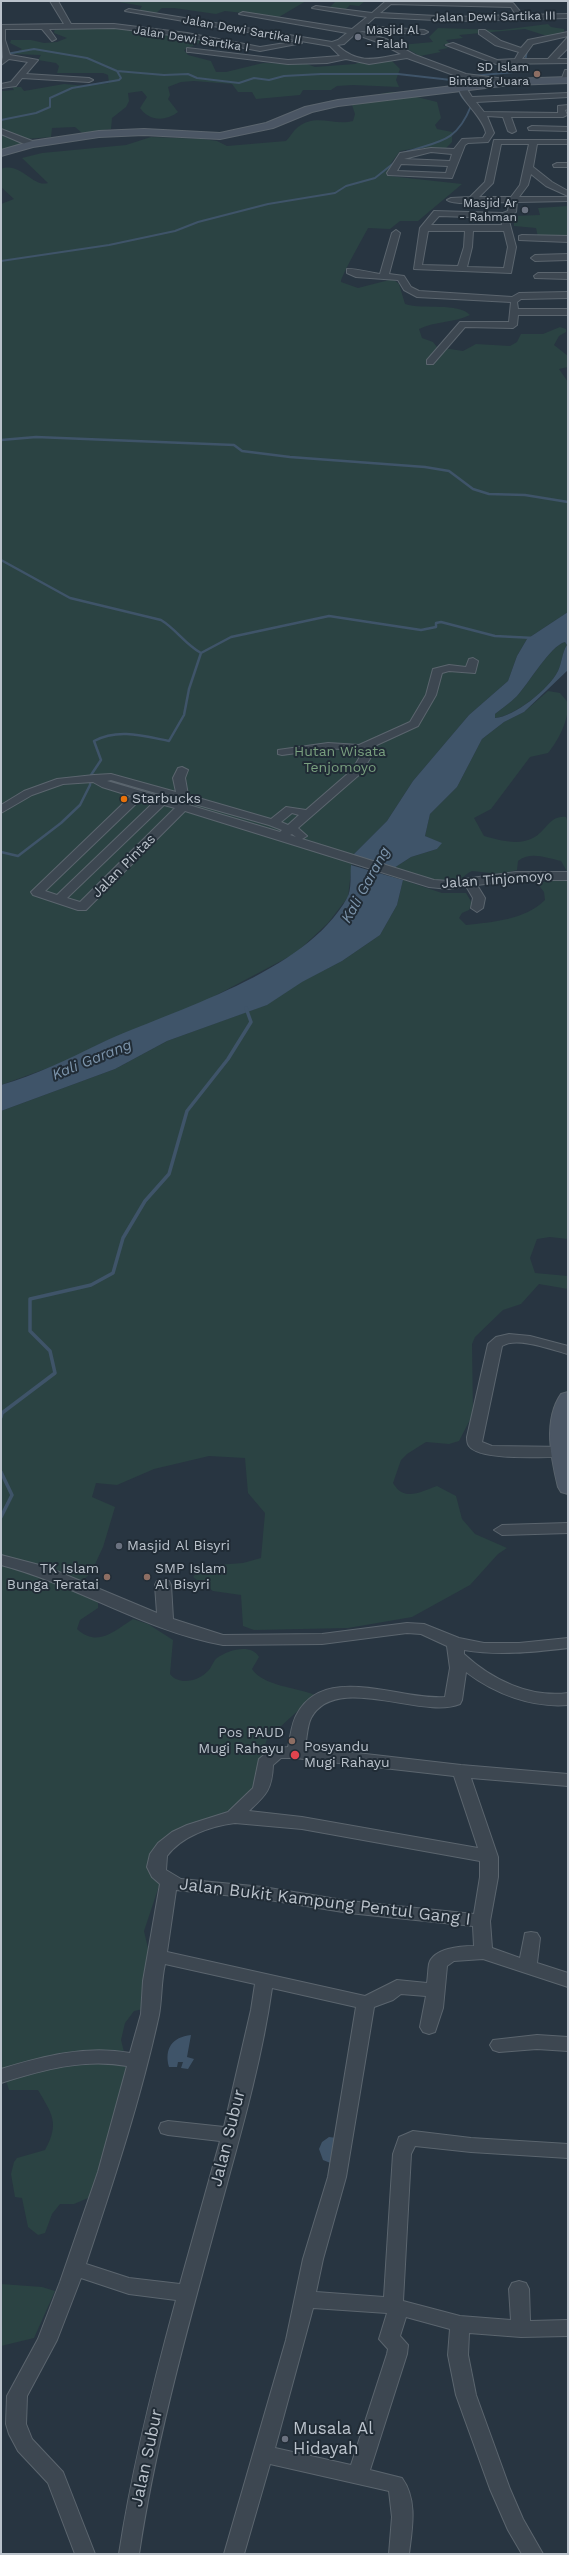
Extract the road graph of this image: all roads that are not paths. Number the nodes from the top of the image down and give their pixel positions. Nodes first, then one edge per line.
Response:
1 (54, 1) edge
2 (316, 8) dead end
3 (129, 10) dead end
4 (243, 14) dead end
5 (372, 15) junction
6 (559, 16) junction
7 (568, 16) edge
8 (522, 18) junction
9 (68, 25) junction
10 (44, 27) junction
11 (1, 28) edge
12 (355, 29) junction
13 (424, 32) dead end
14 (482, 32) dead end
15 (568, 34) edge
16 (52, 39) dead end
17 (568, 39) edge
18 (385, 40) junction
19 (314, 42) junction
20 (332, 44) junction
21 (450, 45) dead end
22 (235, 46) junction
23 (242, 49) junction
24 (190, 50) dead end
25 (524, 51) junction
26 (6, 54) junction
27 (410, 55) junction
28 (226, 56) junction
29 (346, 57) junction
30 (423, 61) junction
31 (297, 62) junction
32 (549, 62) junction
33 (568, 62) edge
34 (1, 63) edge
35 (523, 63) junction
36 (21, 76) junction
37 (566, 78) edge
38 (89, 80) dead end
39 (510, 82) junction
40 (1, 86) edge
41 (458, 88) junction
42 (568, 95) edge
43 (468, 100) junction
44 (568, 107) edge
45 (482, 114) junction
46 (506, 114) junction
47 (532, 128) dead end
48 (568, 129) edge
49 (512, 131) dead end
50 (1, 132) edge
51 (533, 142) junction
52 (568, 142) edge
53 (32, 144) junction
54 (458, 152) junction
55 (1, 153) edge
56 (400, 161) junction
57 (453, 164) junction
58 (557, 165) dead end
59 (568, 165) edge
60 (529, 168) junction
61 (549, 184) junction
62 (524, 185) junction
63 (568, 194) edge
64 (568, 199) edge
65 (451, 200) dead end
66 (513, 200) junction
67 (471, 201) junction
68 (504, 216) junction
69 (424, 228) junction
70 (469, 228) junction
71 (507, 228) junction
72 (396, 233) dead end
73 (522, 238) dead end
74 (568, 239) edge
75 (568, 257) edge
76 (535, 258) dead end
77 (462, 269) junction
78 (350, 271) dead end
79 (384, 276) junction
80 (538, 276) dead end
81 (568, 276) edge
82 (568, 295) edge
83 (514, 300) junction
84 (514, 312) junction
85 (568, 312) edge
86 (430, 362) dead end
87 (473, 661) dead end
88 (361, 748) junction
89 (282, 752) dead end
90 (182, 770) dead end
91 (91, 778) junction
92 (138, 795) junction
93 (175, 802) junction
94 (1, 810) edge
95 (307, 814) junction
96 (273, 823) junction
97 (286, 833) junction
98 (568, 876) edge
99 (469, 882) junction
100 (59, 899) junction
101 (477, 908) dead end
102 (568, 1350) edge
103 (568, 1398) edge
104 (564, 1453) edge
105 (568, 1487) edge
106 (568, 1528) edge
107 (502, 1530) dead end
108 (1, 1560) edge
109 (163, 1585) dead end
110 (166, 1621) junction
111 (568, 1643) edge
112 (456, 1650) junction
113 (568, 1699) edge
114 (295, 1752) junction
115 (461, 1771) junction
116 (568, 1780) edge
117 (233, 1817) junction
118 (489, 1857) junction
119 (169, 1882) junction
120 (481, 1921) junction
121 (531, 1938) dead end
122 (483, 1952) junction
123 (158, 1956) junction
124 (528, 1968) junction
125 (568, 1980) edge
126 (264, 1981) junction
127 (435, 1990) junction
128 (366, 2003) junction
129 (429, 2027) dead end
130 (568, 2044) edge
131 (499, 2045) dead end
132 (138, 2061) junction
133 (1, 2076) edge
134 (168, 2128) dead end
135 (231, 2135) junction
136 (568, 2151) edge
137 (74, 2268) junction
138 (519, 2289) dead end
139 (186, 2293) junction
140 (305, 2299) junction
141 (396, 2307) junction
142 (460, 2324) junction
143 (568, 2328) edge
144 (521, 2329) junction
145 (263, 2454) junction
146 (358, 2475) junction
147 (85, 2554) edge
148 (129, 2554) edge
149 (234, 2554) edge
150 (399, 2554) edge
151 (533, 2554) edge

1 - 9 street
2 - 5 street, Jalan Dewi Sartika III
3 - 19 street, Jalan Dewi Sartika II
4 - 12 street
5 - 8 street, Jalan Dewi Sartika III
5 - 8 street
5 - 12 street
6 - 7 street, Jalan Dewi Sartika III
6 - 8 street, Jalan Dewi Sartika III
6 - 15 street
9 - 10 street, Jalan Dewi Sartika I
9 - 22 street, Jalan Dewi Sartika I
10 - 11 street, Jalan Dewi Sartika I
10 - 16 street
11 - 26 street, Jalan Dewi Sartika I
12 - 13 street
12 - 18 street
12 - 20 street
14 - 25 street
15 - 25 street
17 - 32 street
18 - 27 street
18 - 30 street
19 - 20 street, Jalan Dewi Sartika II
19 - 22 street, Jalan Dewi Sartika I
20 - 29 street
21 - 35 street
22 - 23 street
23 - 28 street
23 - 31 street
24 - 28 street
25 - 35 street
26 - 34 street
26 - 36 street
27 - 29 street
27 - 30 street
28 - 31 street
29 - 31 street
30 - 39 street
32 - 33 street
32 - 35 street
36 - 38 street
36 - 40 street
37 - 39 main road
39 - 41 main road
41 - 43 street
41 - 53 main road
42 - 43 street
43 - 45 street
44 - 46 street
45 - 46 street
45 - 54 street
46 - 49 street
47 - 48 street
50 - 53 street
51 - 52 street
51 - 60 street
51 - 67 street
53 - 55 main road
54 - 56 street
54 - 57 street
56 - 57 street
56 - 57 street
58 - 59 street
60 - 61 street
60 - 62 street
61 - 62 street
61 - 63 street
62 - 66 street
64 - 66 street
65 - 67 street
66 - 67 street
66 - 68 street
68 - 69 street
68 - 71 street
69 - 70 street
69 - 77 street
70 - 71 street
70 - 77 street
71 - 77 street
72 - 79 street
73 - 74 street
75 - 76 street
78 - 79 street
79 - 83 street
80 - 81 street
82 - 83 street
83 - 84 street
84 - 85 street
84 - 86 street
87 - 88 street
88 - 89 street
88 - 95 street
90 - 93 street
91 - 92 street
91 - 93 street
91 - 94 street
92 - 93 street
92 - 100 street, Jalan Pintas
93 - 96 street
93 - 97 street
93 - 100 street, Jalan Pintas
93 - 100 street, Jalan Pintas
95 - 96 street
95 - 97 street
96 - 97 street
97 - 99 street, Jalan Tinjomoyo
98 - 99 street, Jalan Tinjomoyo
99 - 101 street
102 - 104 street
103 - 104 main road
104 - 105 main road
106 - 107 street
108 - 110 street
109 - 110 street
110 - 112 street
111 - 112 street
112 - 113 street
112 - 114 street
114 - 115 street
114 - 117 street
115 - 116 street
115 - 118 street
117 - 118 street
117 - 119 street, Jalan Bukit Kampung Pentul Gang I
118 - 120 street
119 - 120 street, Jalan Bukit Kampung Pentul Gang I
119 - 123 street
120 - 122 street
121 - 124 street
122 - 124 street
122 - 127 street
123 - 126 street
123 - 132 street
124 - 125 street
126 - 128 street
126 - 135 street, Jalan Subur
127 - 128 street
127 - 129 street
128 - 140 street
130 - 131 street
132 - 133 street
132 - 137 street
134 - 135 street
135 - 139 street, Jalan Subur
136 - 141 street
137 - 139 street
137 - 147 street
138 - 144 street
139 - 148 street, Jalan Subur
140 - 141 street
140 - 145 street
141 - 142 street
141 - 146 street
142 - 144 street
142 - 151 street
143 - 144 street
145 - 146 street
145 - 149 street
146 - 150 street

